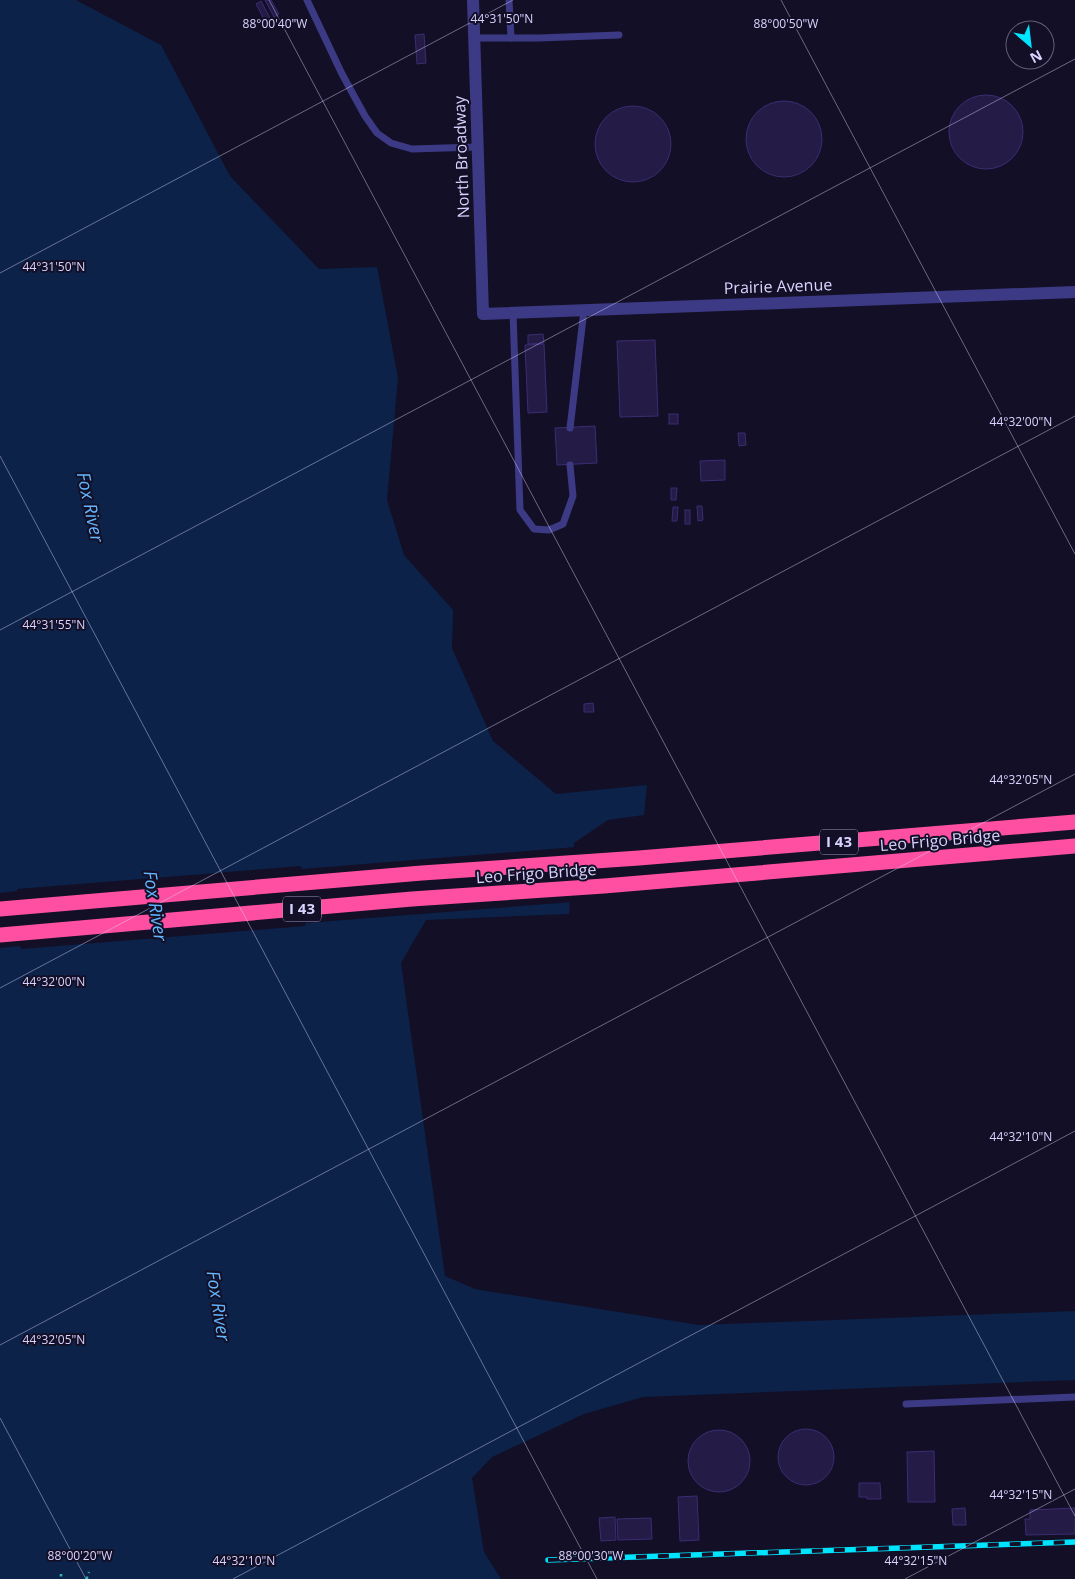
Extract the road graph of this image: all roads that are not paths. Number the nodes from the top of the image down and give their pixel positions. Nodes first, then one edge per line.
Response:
1 (307, 0) edge
2 (473, 0) edge
3 (509, 0) edge
4 (619, 35) dead end
5 (474, 38) junction
6 (511, 38) junction
7 (477, 147) junction
8 (1075, 292) edge
9 (584, 310) junction
10 (513, 313) junction
11 (483, 314) joint
12 (570, 428) dead end
13 (570, 464) dead end
14 (1075, 822) edge
15 (1075, 846) edge
16 (0, 909) edge
17 (0, 935) edge
18 (1075, 1397) edge
19 (906, 1404) dead end

1 - 7 lane
2 - 5 street, North Broadway
3 - 6 lane
4 - 6 lane
5 - 6 lane
5 - 7 street, North Broadway
7 - 11 street, North Broadway
8 - 9 street, Prairie Avenue
9 - 10 street, Prairie Avenue
9 - 12 lane
10 - 11 street, Prairie Avenue
10 - 13 lane
14 - 16 highway, I 43
15 - 17 highway, Leo Frigo Bridge / I 43
18 - 19 lane

